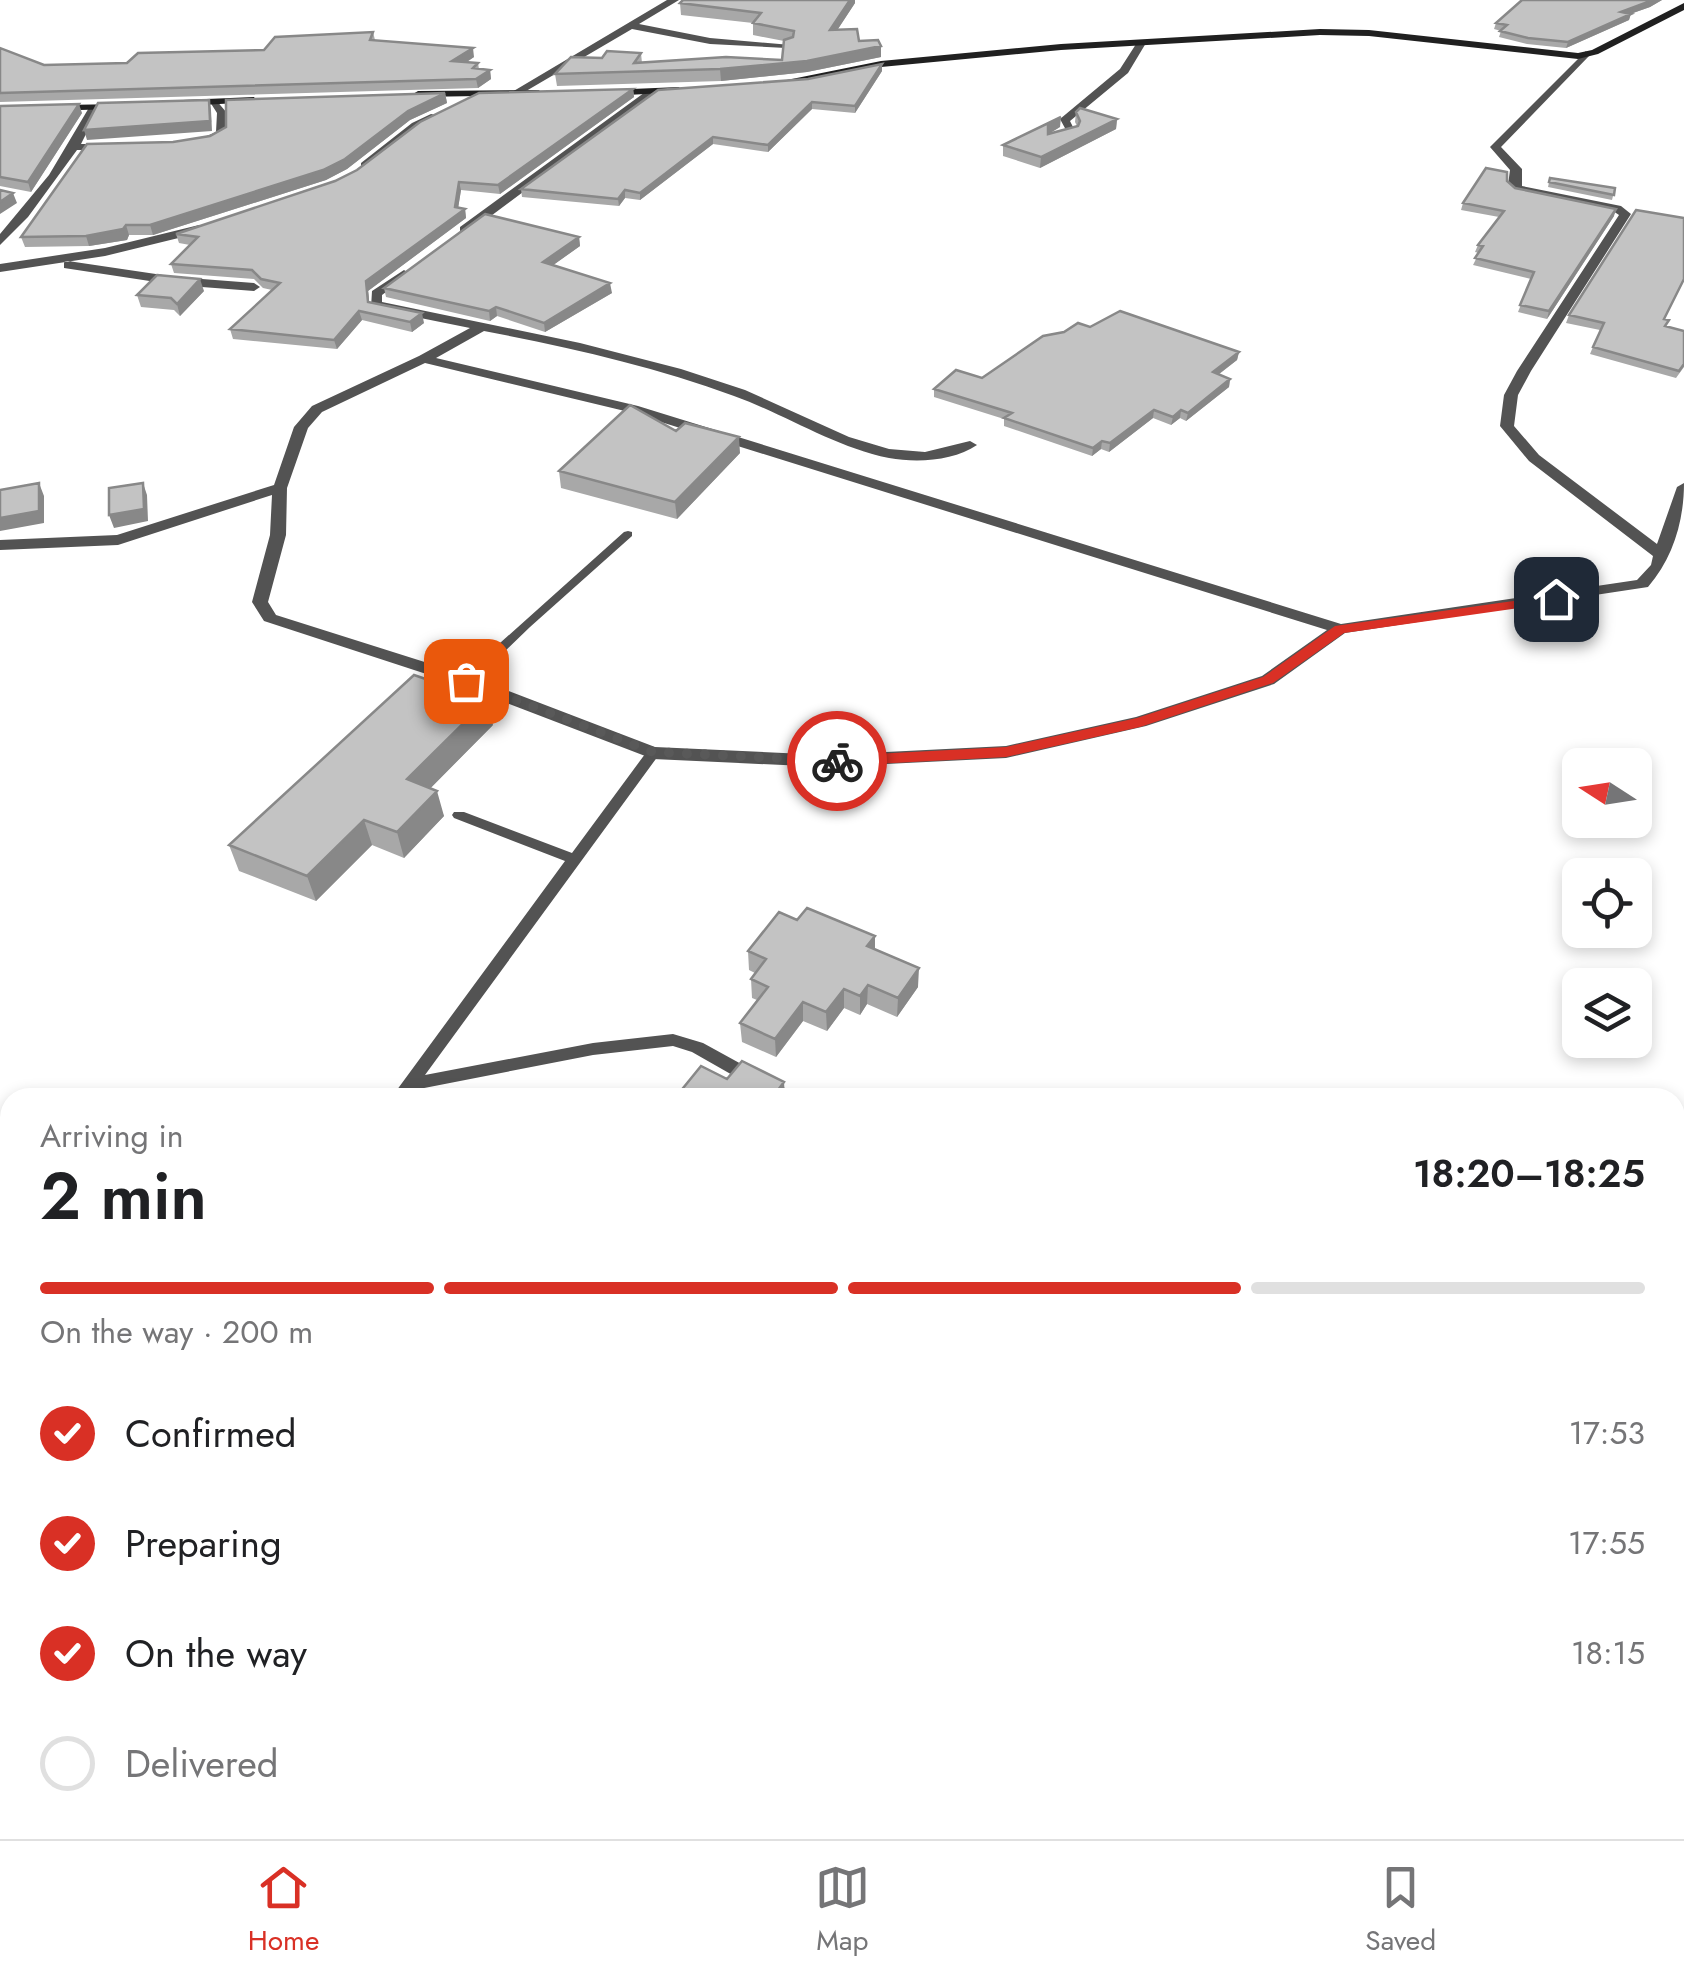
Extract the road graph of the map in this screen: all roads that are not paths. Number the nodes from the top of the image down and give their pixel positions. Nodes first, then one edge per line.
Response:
1 (674, 0) edge
2 (1684, 6) edge
3 (633, 26) junction
4 (1142, 42) junction
5 (786, 45) edge
6 (1586, 54) junction
7 (768, 84) edge
8 (686, 90) edge
9 (487, 92) junction
10 (517, 92) junction
11 (556, 92) edge
12 (595, 92) edge
13 (652, 92) junction
14 (410, 94) edge
15 (273, 100) edge
16 (215, 102) junction
17 (170, 103) edge
18 (138, 105) edge
19 (457, 106) edge
20 (94, 108) junction
21 (0, 109) edge
22 (441, 113) edge
23 (1053, 140) edge
24 (195, 142) edge
25 (72, 146) junction
26 (120, 147) edge
27 (352, 174) edge
28 (17, 196) edge
29 (34, 200) junction
30 (208, 227) edge
31 (452, 238) edge
32 (0, 241) edge
33 (422, 260) edge
34 (46, 261) junction
35 (0, 268) edge
36 (254, 287) edge
37 (482, 327) junction
38 (424, 359) junction
39 (970, 445) dead end
40 (1684, 487) edge
41 (280, 488) junction
42 (628, 534) dead end
43 (0, 546) edge
44 (1662, 555) junction
45 (1340, 629) junction
46 (466, 681) junction
47 (653, 752) junction
48 (460, 815) dead end
49 (574, 859) junction
50 (406, 1088) edge
51 (418, 1088) edge
52 (770, 1088) edge

1 - 3 street
2 - 6 street
3 - 5 street
3 - 10 street
4 - 6 street
4 - 7 street
4 - 23 street
6 - 44 street
8 - 13 street
9 - 10 street
9 - 14 street
9 - 19 street
10 - 11 street
12 - 13 street
13 - 31 street
15 - 16 street
16 - 17 street
16 - 24 street
18 - 20 street
20 - 21 street
20 - 25 street
22 - 27 street
25 - 26 street
25 - 29 street
28 - 29 street
29 - 32 street
30 - 34 street
33 - 37 street
34 - 35 street
34 - 36 street
37 - 38 street
37 - 39 street
38 - 41 street
38 - 45 street
40 - 44 street
41 - 43 street
41 - 46 street
42 - 46 lane
44 - 45 street
45 - 47 street
46 - 47 street
47 - 49 lane
48 - 49 lane
49 - 50 lane
51 - 52 lane

